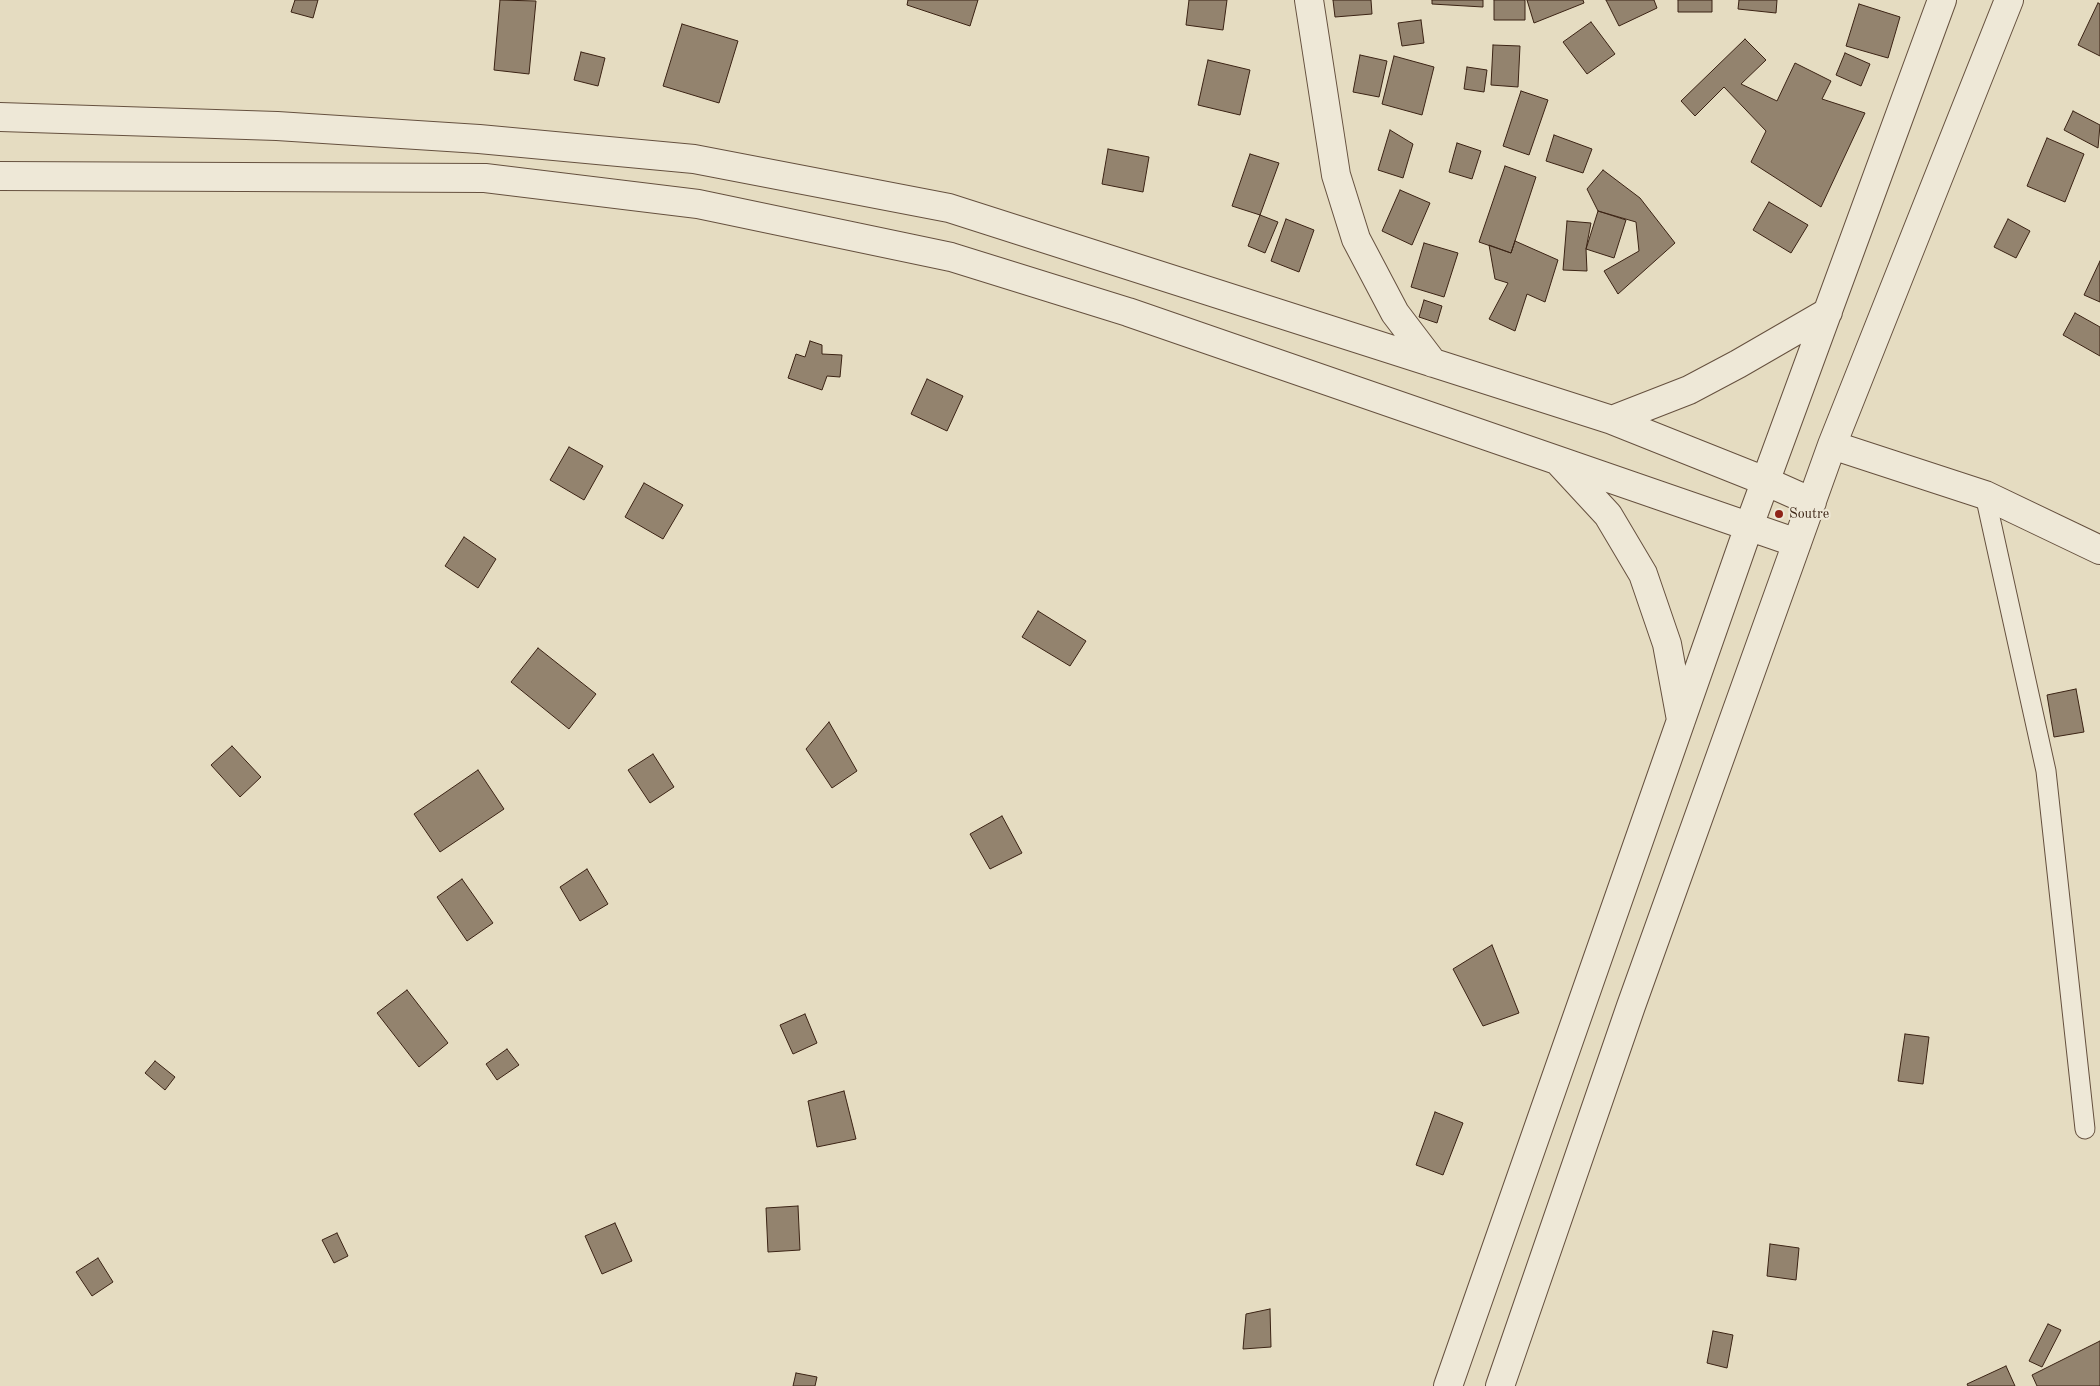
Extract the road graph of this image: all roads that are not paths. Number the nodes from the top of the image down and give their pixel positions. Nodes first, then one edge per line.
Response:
1 (1309, 0) edge
2 (1942, 0) edge
3 (2008, 0) edge
4 (0, 117) edge
5 (0, 176) edge
6 (1828, 312) junction
7 (1433, 363) junction
8 (1612, 420) junction
9 (1832, 444) junction
10 (1556, 459) junction
11 (1765, 481) junction
12 (1985, 495) junction
13 (1812, 502) junction
14 (1749, 526) junction
15 (1797, 543) junction
16 (2100, 550) edge
17 (1681, 720) junction
18 (2085, 1129) dead end
19 (1448, 1386) edge
20 (1500, 1386) edge

1 - 7 street
2 - 6 street
3 - 9 street
4 - 7 street
5 - 10 street
6 - 8 street
6 - 11 street
7 - 8 street
8 - 11 street
9 - 12 street
9 - 13 street
10 - 14 street
10 - 17 street
11 - 13 street
11 - 14 street
12 - 16 street
12 - 18 lane
13 - 15 street
14 - 15 street
14 - 17 street
15 - 20 street
17 - 19 street

